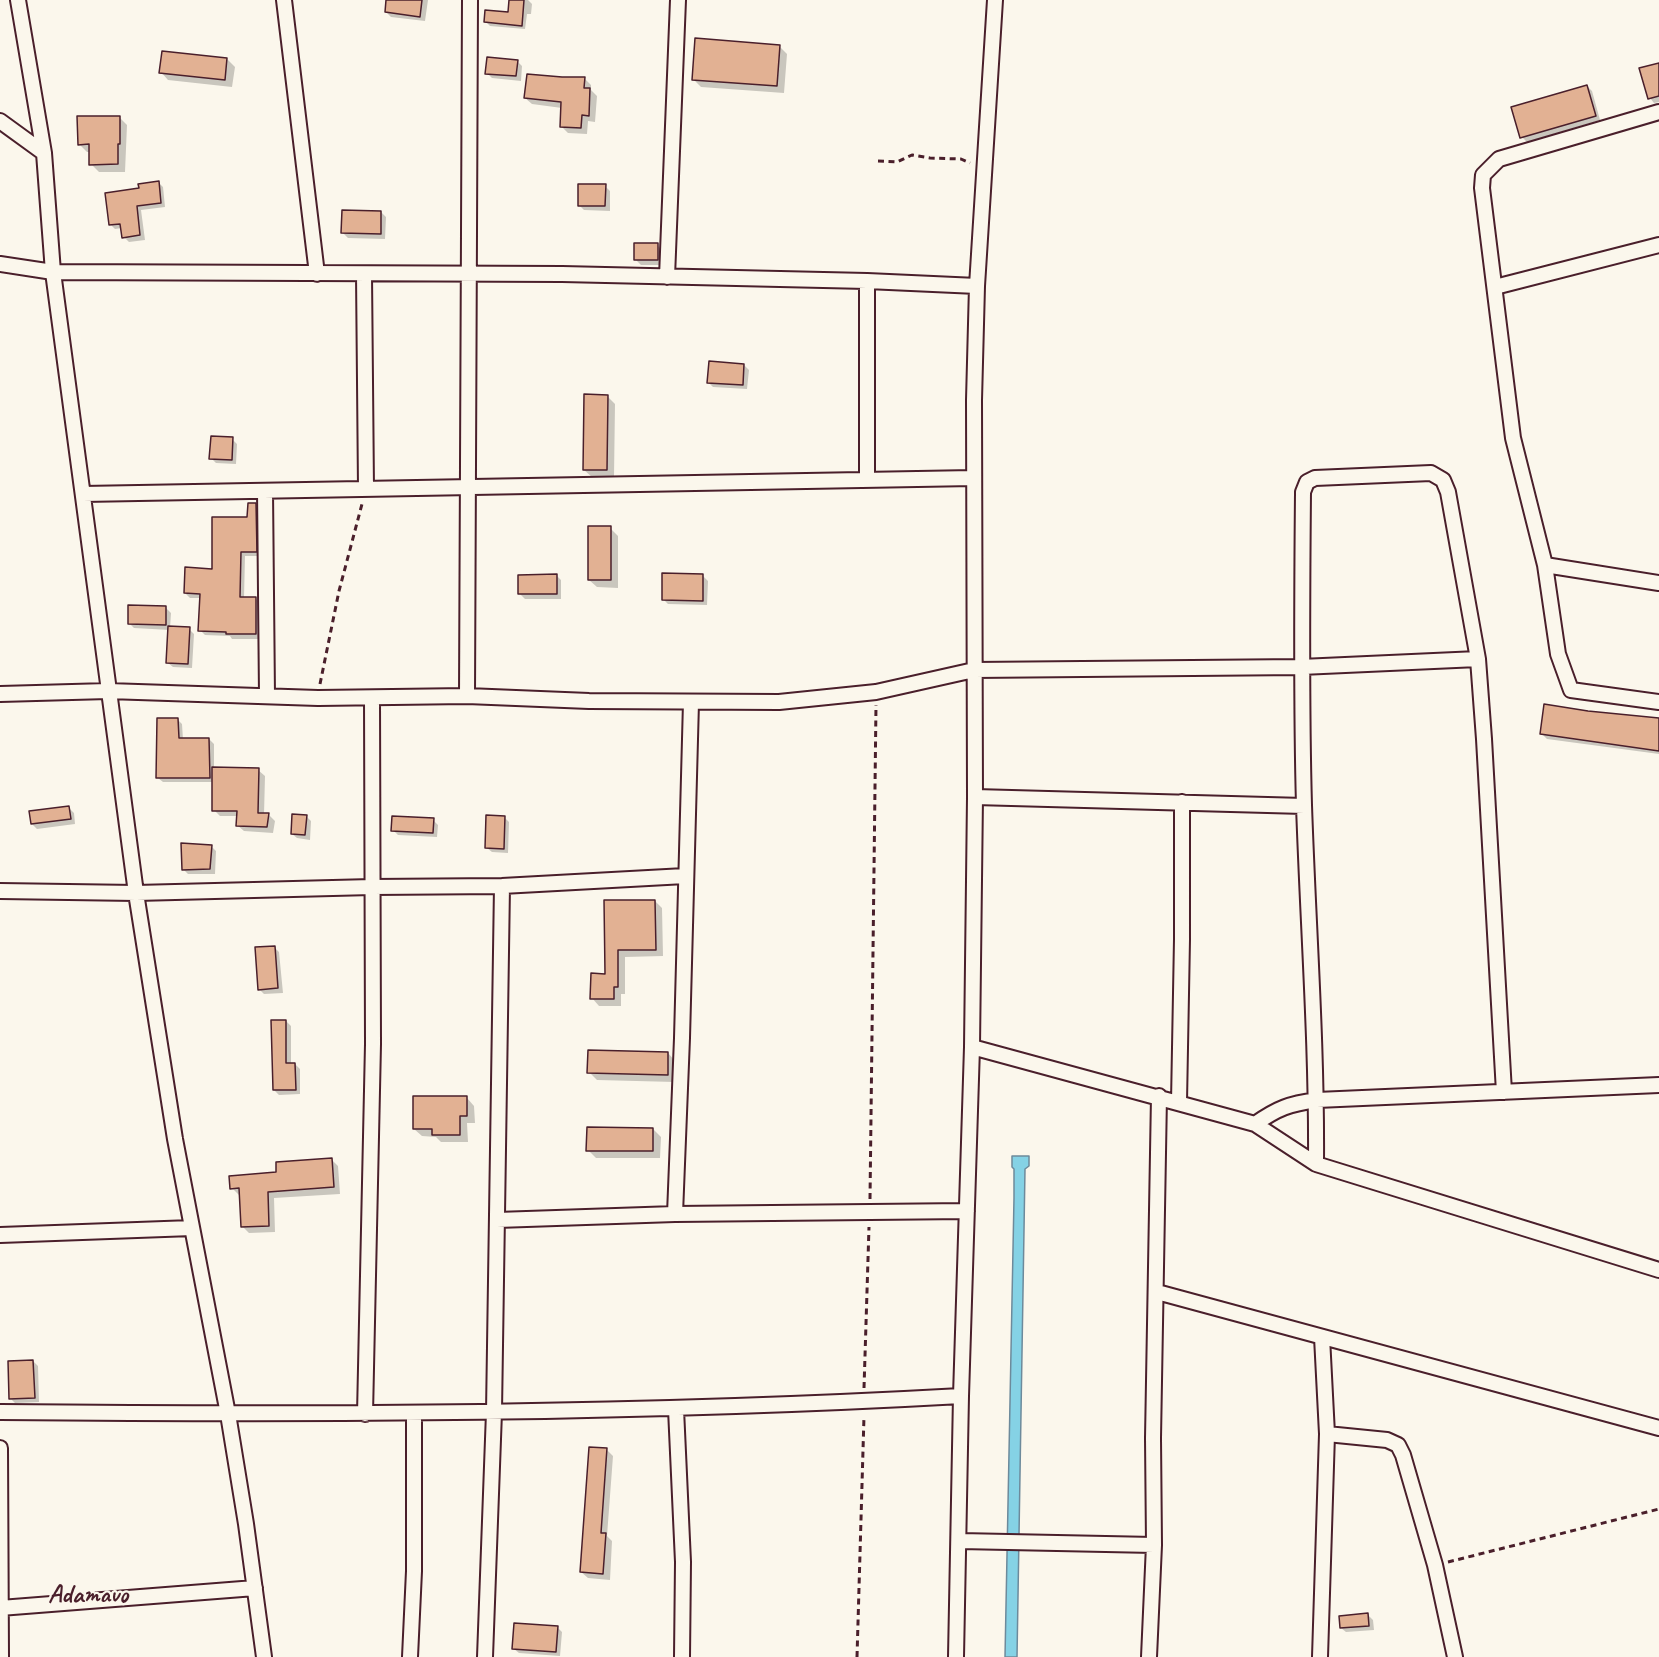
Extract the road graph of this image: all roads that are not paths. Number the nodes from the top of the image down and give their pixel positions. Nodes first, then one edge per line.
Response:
1 (18, 0) edge
2 (284, 0) edge
3 (470, 0) edge
4 (678, 0) edge
5 (995, 0) edge
6 (1659, 112) edge
7 (0, 121) edge
8 (44, 153) junction
9 (1659, 245) edge
10 (0, 264) edge
11 (53, 272) junction
12 (317, 274) junction
13 (364, 274) junction
14 (468, 274) junction
15 (667, 277) junction
16 (867, 281) junction
17 (977, 286) junction
18 (1495, 287) junction
19 (973, 478) junction
20 (867, 480) junction
21 (469, 487) junction
22 (366, 489) junction
23 (266, 491) junction
24 (83, 494) junction
25 (1545, 565) junction
26 (1659, 583) edge
27 (1478, 659) junction
28 (1301, 667) junction
29 (974, 670) junction
30 (108, 691) junction
31 (0, 694) edge
32 (267, 696) junction
33 (467, 696) junction
34 (372, 698) junction
35 (691, 702) junction
36 (1659, 702) edge
37 (975, 797) junction
38 (1182, 802) junction
39 (1304, 806) junction
40 (685, 876) junction
41 (502, 886) junction
42 (372, 887) junction
43 (0, 891) edge
44 (136, 893) junction
45 (972, 1047) junction
46 (1659, 1085) edge
47 (1504, 1092) junction
48 (1159, 1096) junction
49 (1317, 1100) junction
50 (1179, 1102) junction
51 (1255, 1124) junction
52 (1316, 1164) junction
53 (967, 1211) junction
54 (675, 1214) junction
55 (497, 1220) junction
56 (192, 1228) junction
57 (0, 1235) edge
58 (1659, 1270) edge
59 (1156, 1292) junction
60 (1322, 1337) junction
61 (961, 1396) junction
62 (676, 1409) junction
63 (0, 1412) edge
64 (494, 1412) junction
65 (414, 1413) junction
66 (228, 1414) junction
67 (365, 1414) junction
68 (1659, 1428) edge
69 (1327, 1434) junction
70 (0, 1448) edge
71 (960, 1541) junction
72 (1154, 1545) junction
73 (255, 1588) junction
74 (0, 1608) edge
75 (1, 1657) edge
76 (264, 1657) edge
77 (410, 1657) edge
78 (485, 1657) edge
79 (682, 1657) edge
80 (956, 1657) edge
81 (1149, 1657) edge
82 (1320, 1657) edge
83 (1455, 1657) edge

1 - 8 street
2 - 12 street
3 - 14 street
4 - 15 street
5 - 17 street
6 - 18 street
7 - 8 street
8 - 11 street
9 - 18 street
10 - 11 street
11 - 12 street
11 - 24 street
12 - 13 street
13 - 14 street
13 - 22 street
14 - 15 street
14 - 21 street
15 - 16 street
16 - 17 street
16 - 20 street
17 - 19 street
18 - 25 street
19 - 20 street
19 - 29 street
20 - 21 street
21 - 22 street
21 - 33 street
22 - 23 street
23 - 24 street
23 - 32 street
24 - 30 street
25 - 26 street
25 - 36 street
27 - 28 street
27 - 28 street
27 - 47 street
28 - 29 street
28 - 39 street
29 - 35 street
29 - 37 street
30 - 31 street
30 - 32 street
30 - 44 street
32 - 34 street
33 - 34 street
33 - 35 street
34 - 42 street
35 - 40 street
37 - 38 street
37 - 45 street
38 - 39 street
38 - 50 street
39 - 49 street
40 - 41 street
40 - 54 street
41 - 42 street
41 - 55 street
42 - 44 street
42 - 67 street
43 - 44 street
44 - 56 street
45 - 48 street
45 - 53 street
46 - 47 street
47 - 49 street
48 - 50 street
48 - 59 street
49 - 51 street
49 - 52 street
50 - 51 street
51 - 52 street
52 - 58 street
53 - 54 street
53 - 61 street
54 - 55 street
55 - 64 street
56 - 57 street
56 - 66 street
59 - 60 street
59 - 72 street
60 - 68 street
60 - 69 street
61 - 62 street
61 - 71 street
62 - 64 street
62 - 79 street
63 - 66 street
64 - 65 street
64 - 78 street
65 - 67 street
65 - 77 street
66 - 67 street
66 - 73 street
69 - 82 street
69 - 83 street
70 - 74 street
71 - 72 street
71 - 80 street
72 - 81 street
73 - 74 street
73 - 76 street
74 - 75 street

